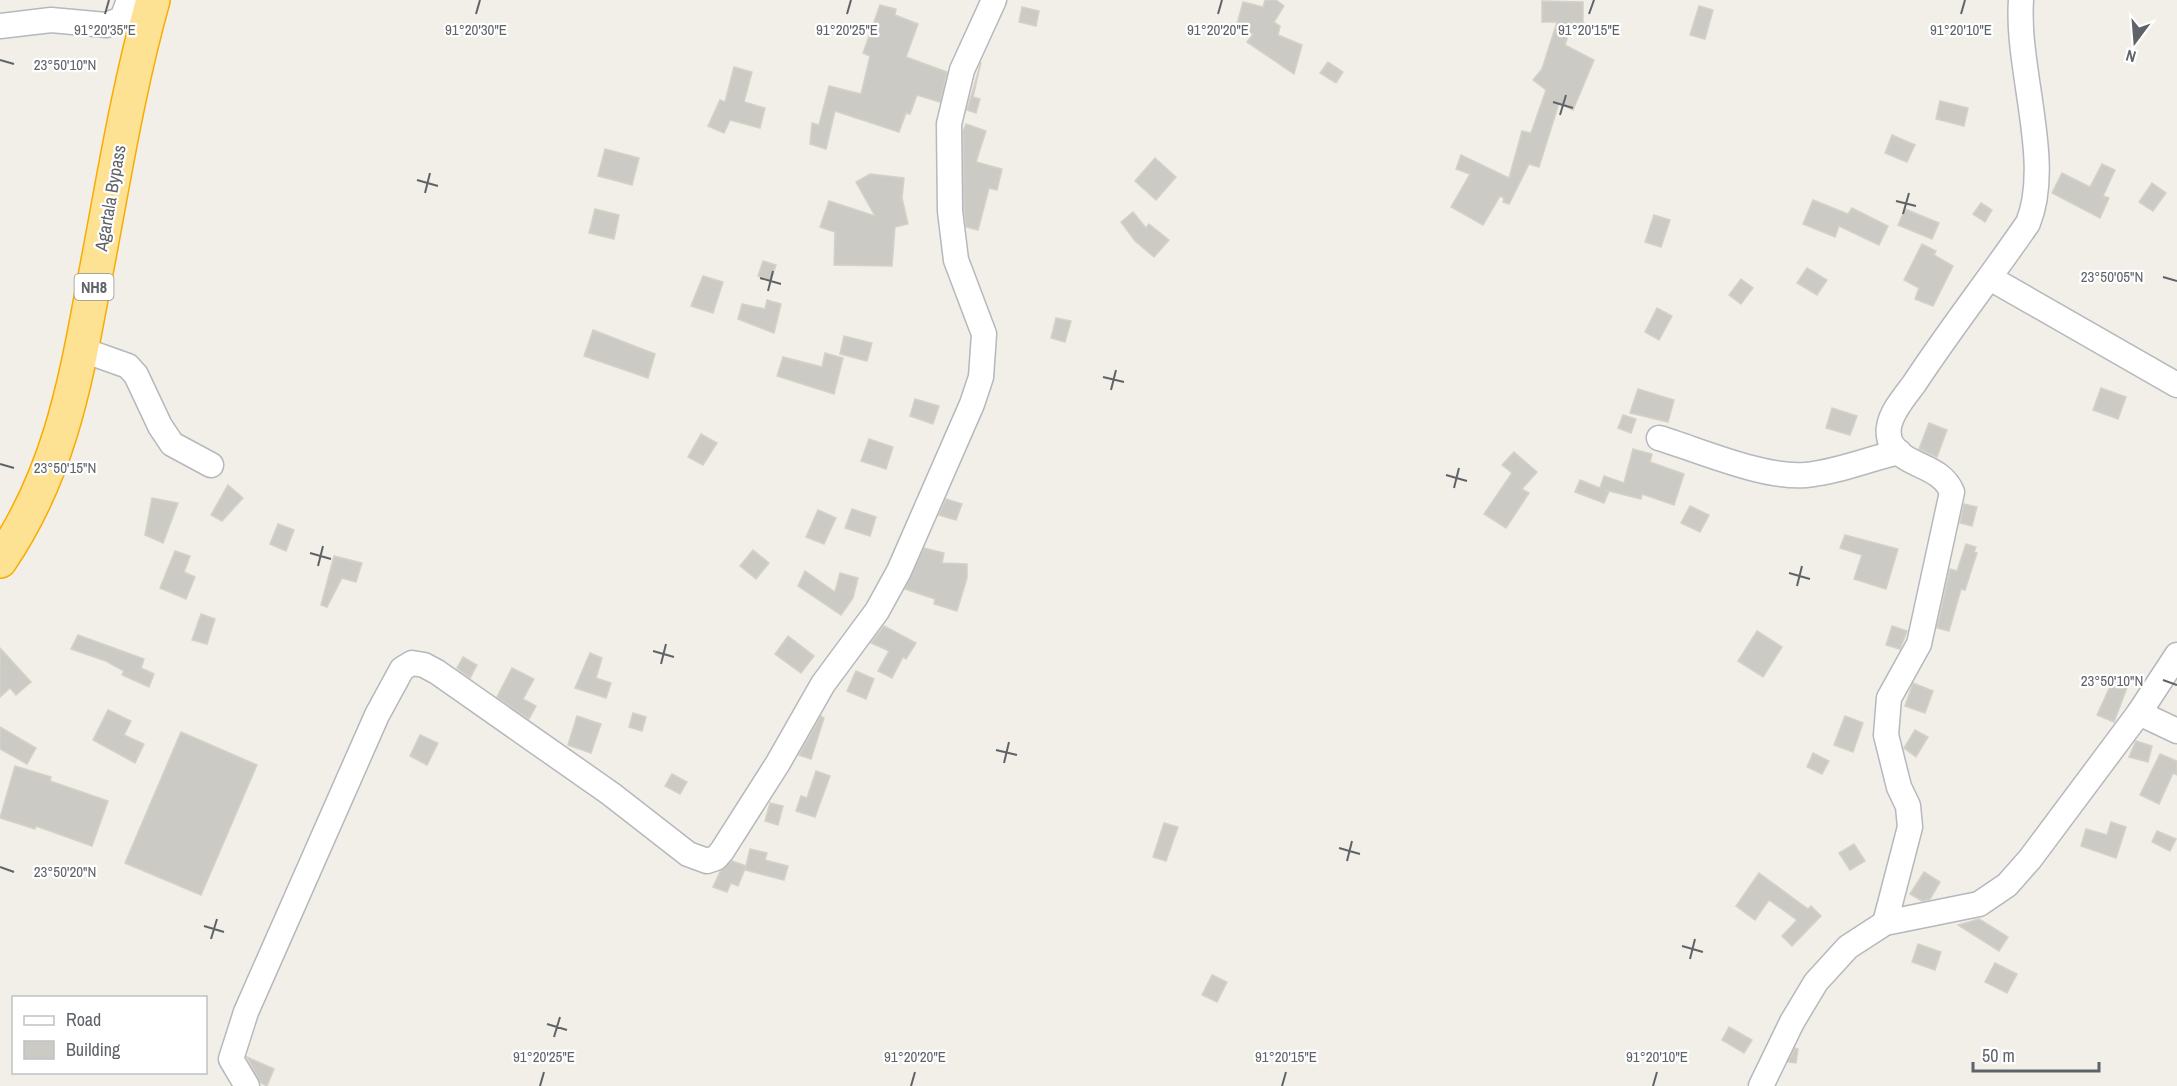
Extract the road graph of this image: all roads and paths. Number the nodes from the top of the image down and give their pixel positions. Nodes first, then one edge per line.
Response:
1 (129, 0) edge
2 (153, 0) edge
3 (994, 0) edge
4 (2022, 0) edge
5 (0, 26) edge
6 (1990, 278) junction
7 (83, 350) junction
8 (2177, 385) edge
9 (1659, 438) dead end
10 (1899, 452) junction
11 (211, 465) dead end
12 (0, 561) edge
13 (2177, 655) edge
14 (2139, 713) junction
15 (2177, 731) edge
16 (1885, 923) junction
17 (246, 1086) edge
18 (1761, 1086) edge

1 - 5 street
2 - 7 highway, Agartala Bypass / NH8
3 - 17 street
4 - 6 street
6 - 8 street
6 - 10 street
7 - 11 street
7 - 12 highway, Agartala Bypass / NH8
9 - 10 street
10 - 16 street
13 - 14 street
14 - 15 street
14 - 16 street
16 - 18 street

